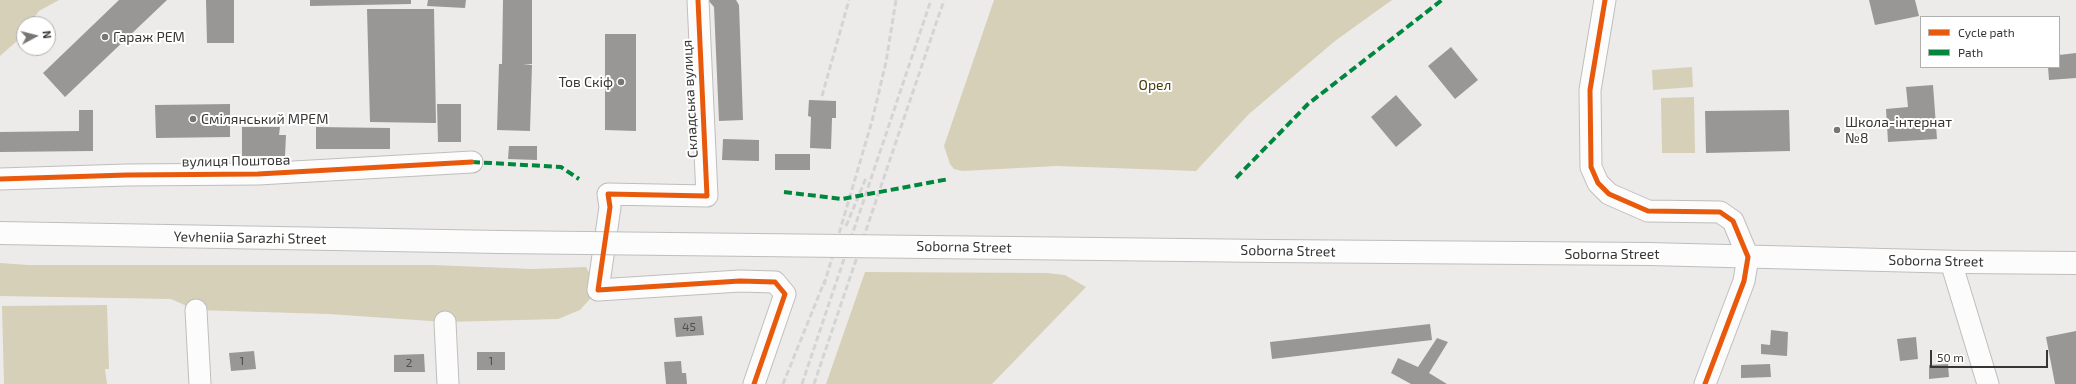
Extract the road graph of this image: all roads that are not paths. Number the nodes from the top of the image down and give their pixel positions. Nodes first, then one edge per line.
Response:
1 (698, 0) edge
2 (1605, 0) edge
3 (472, 162) dead end
4 (0, 179) edge
5 (0, 234) edge
6 (500, 242) joint
7 (1748, 257) junction
8 (1951, 262) junction
9 (2076, 263) edge
10 (196, 310) dead end
11 (445, 322) dead end
12 (200, 384) edge
13 (448, 384) edge
14 (754, 384) edge
15 (1705, 384) edge
16 (1988, 384) edge

1 - 14 street, Складська вулиця
2 - 7 street
3 - 4 street, вулиця Поштова
5 - 6 main road, Yevheniia Sarazhi Street
6 - 7 main road, Soborna Street, bridge
7 - 8 main road, Soborna Street
7 - 15 street
8 - 9 main road, Soborna Street
8 - 16 street
10 - 12 street
11 - 13 street

